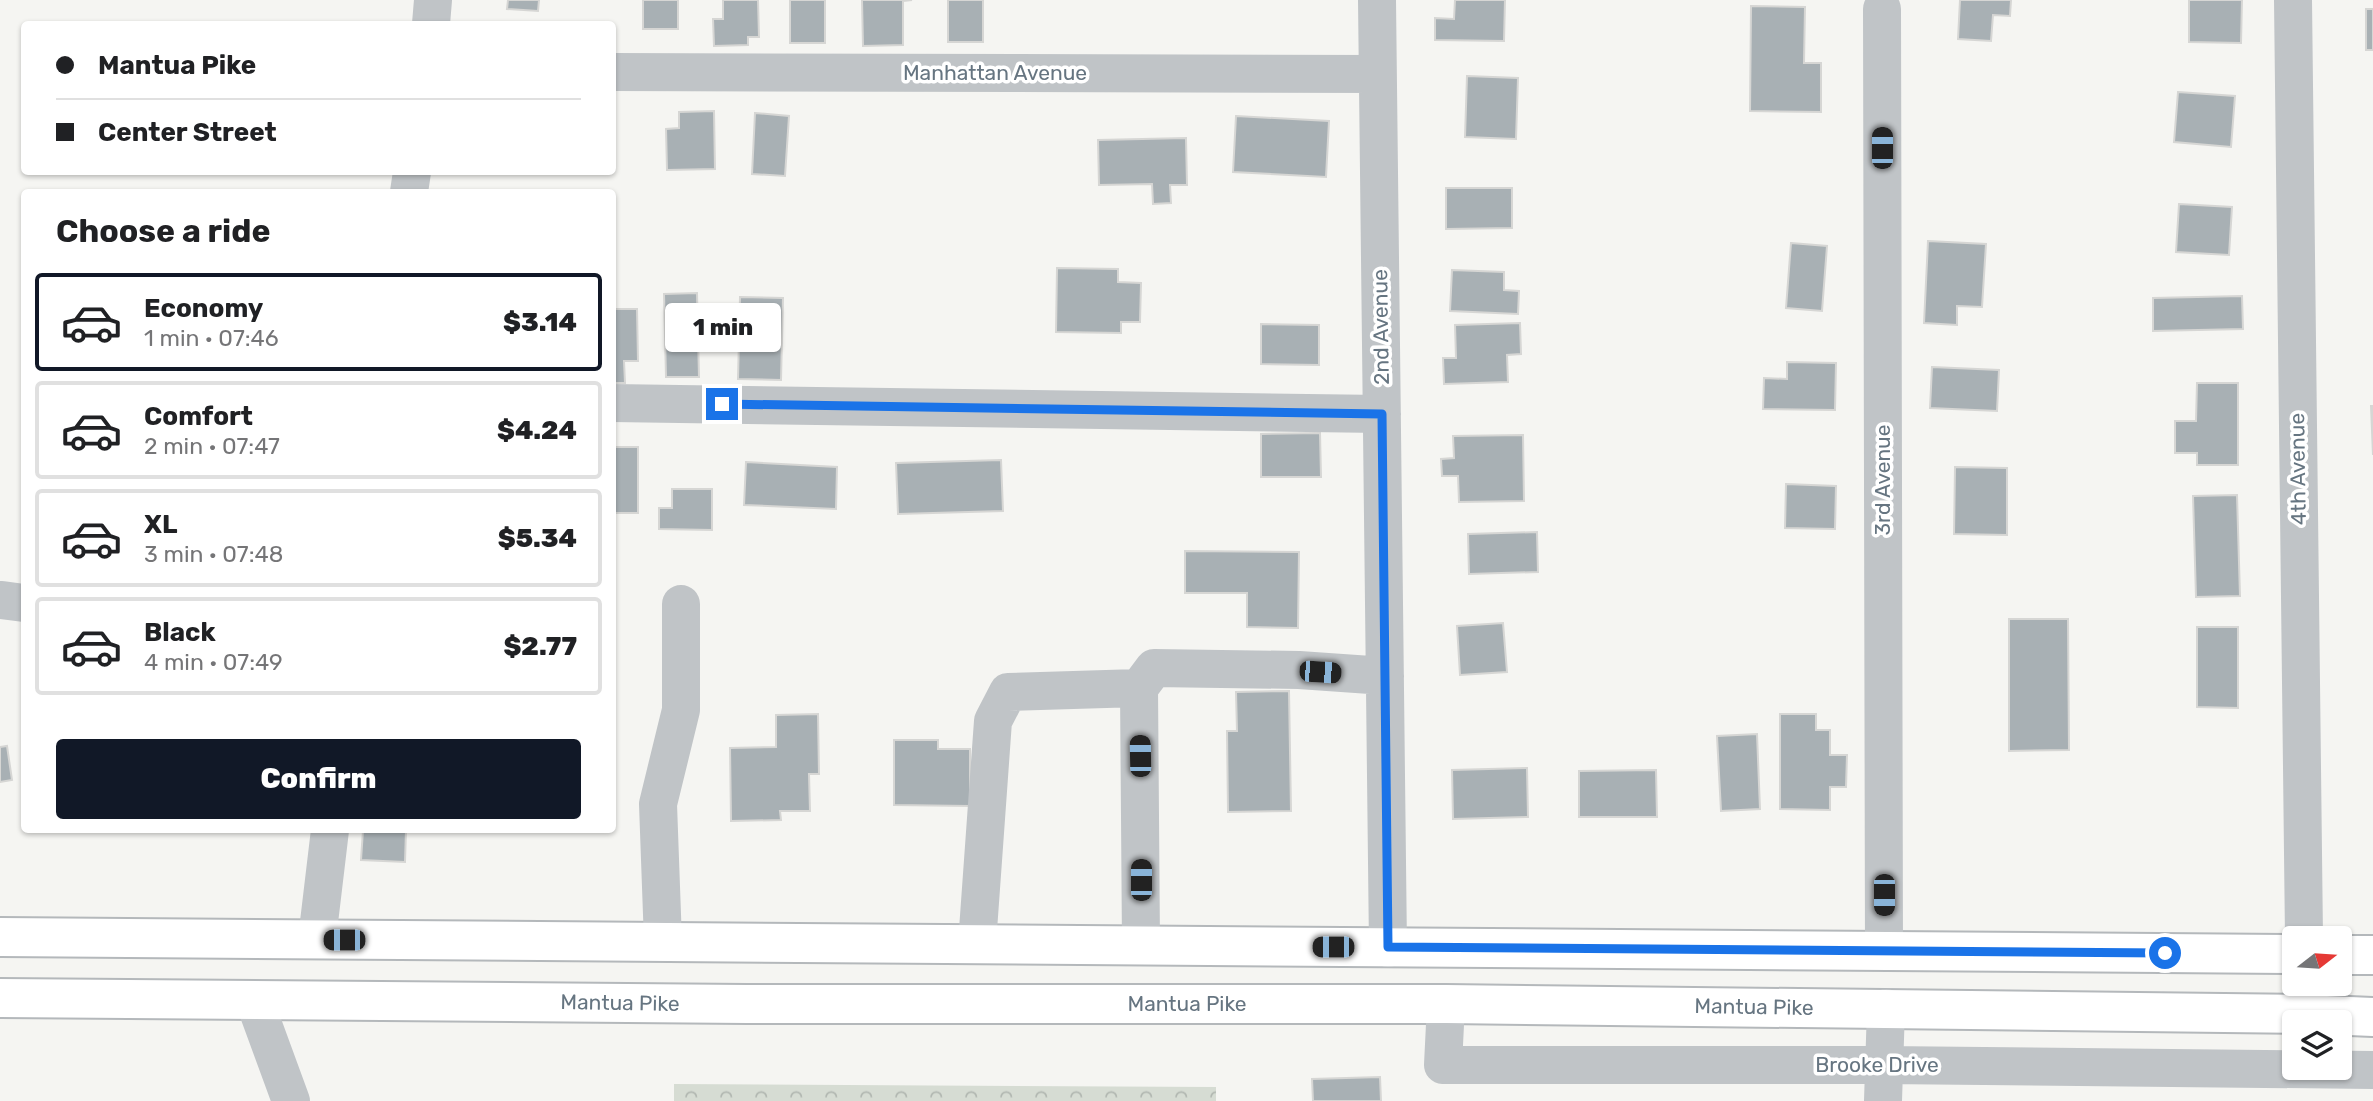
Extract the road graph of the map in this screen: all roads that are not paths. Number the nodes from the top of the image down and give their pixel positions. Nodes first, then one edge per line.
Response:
1 (433, 0) edge
2 (1377, 0) edge
3 (2293, 0) edge
4 (1882, 9) dead end
5 (431, 21) edge
6 (616, 72) edge
7 (1377, 74) junction
8 (616, 403) edge
9 (1382, 414) junction
10 (681, 604) dead end
11 (1385, 676) junction
12 (1139, 688) junction
13 (330, 833) edge
14 (2304, 926) edge
15 (0, 937) edge
16 (317, 939) junction
17 (663, 942) junction
18 (977, 944) junction
19 (1141, 946) junction
20 (1388, 947) junction
21 (1884, 951) junction
22 (2282, 954) edge
23 (2352, 955) edge
24 (2373, 955) edge
25 (0, 998) edge
26 (254, 1000) junction
27 (1446, 1004) junction
28 (1886, 1008) junction
29 (2373, 1017) edge
30 (2373, 1070) edge
31 (1884, 1083) edge
32 (290, 1101) edge

1 - 5 street
2 - 7 street, 2nd Avenue
3 - 14 street, 4th Avenue
4 - 21 street, 3rd Avenue
6 - 7 street, Manhattan Avenue
7 - 9 street, 2nd Avenue
8 - 9 street
9 - 11 street, 2nd Avenue
10 - 17 street
11 - 12 street
11 - 20 street, 2nd Avenue
12 - 18 street
12 - 19 street
13 - 16 street
15 - 16 main road
16 - 17 main road
17 - 18 main road
18 - 19 main road
19 - 20 main road
20 - 21 main road
21 - 22 main road
23 - 24 main road
25 - 26 main road, Mantua Pike
26 - 27 main road, Mantua Pike
26 - 32 street
27 - 28 main road, Mantua Pike
27 - 31 street, Brooke Drive
28 - 29 main road, Mantua Pike
28 - 31 street
30 - 31 street, Brooke Drive

